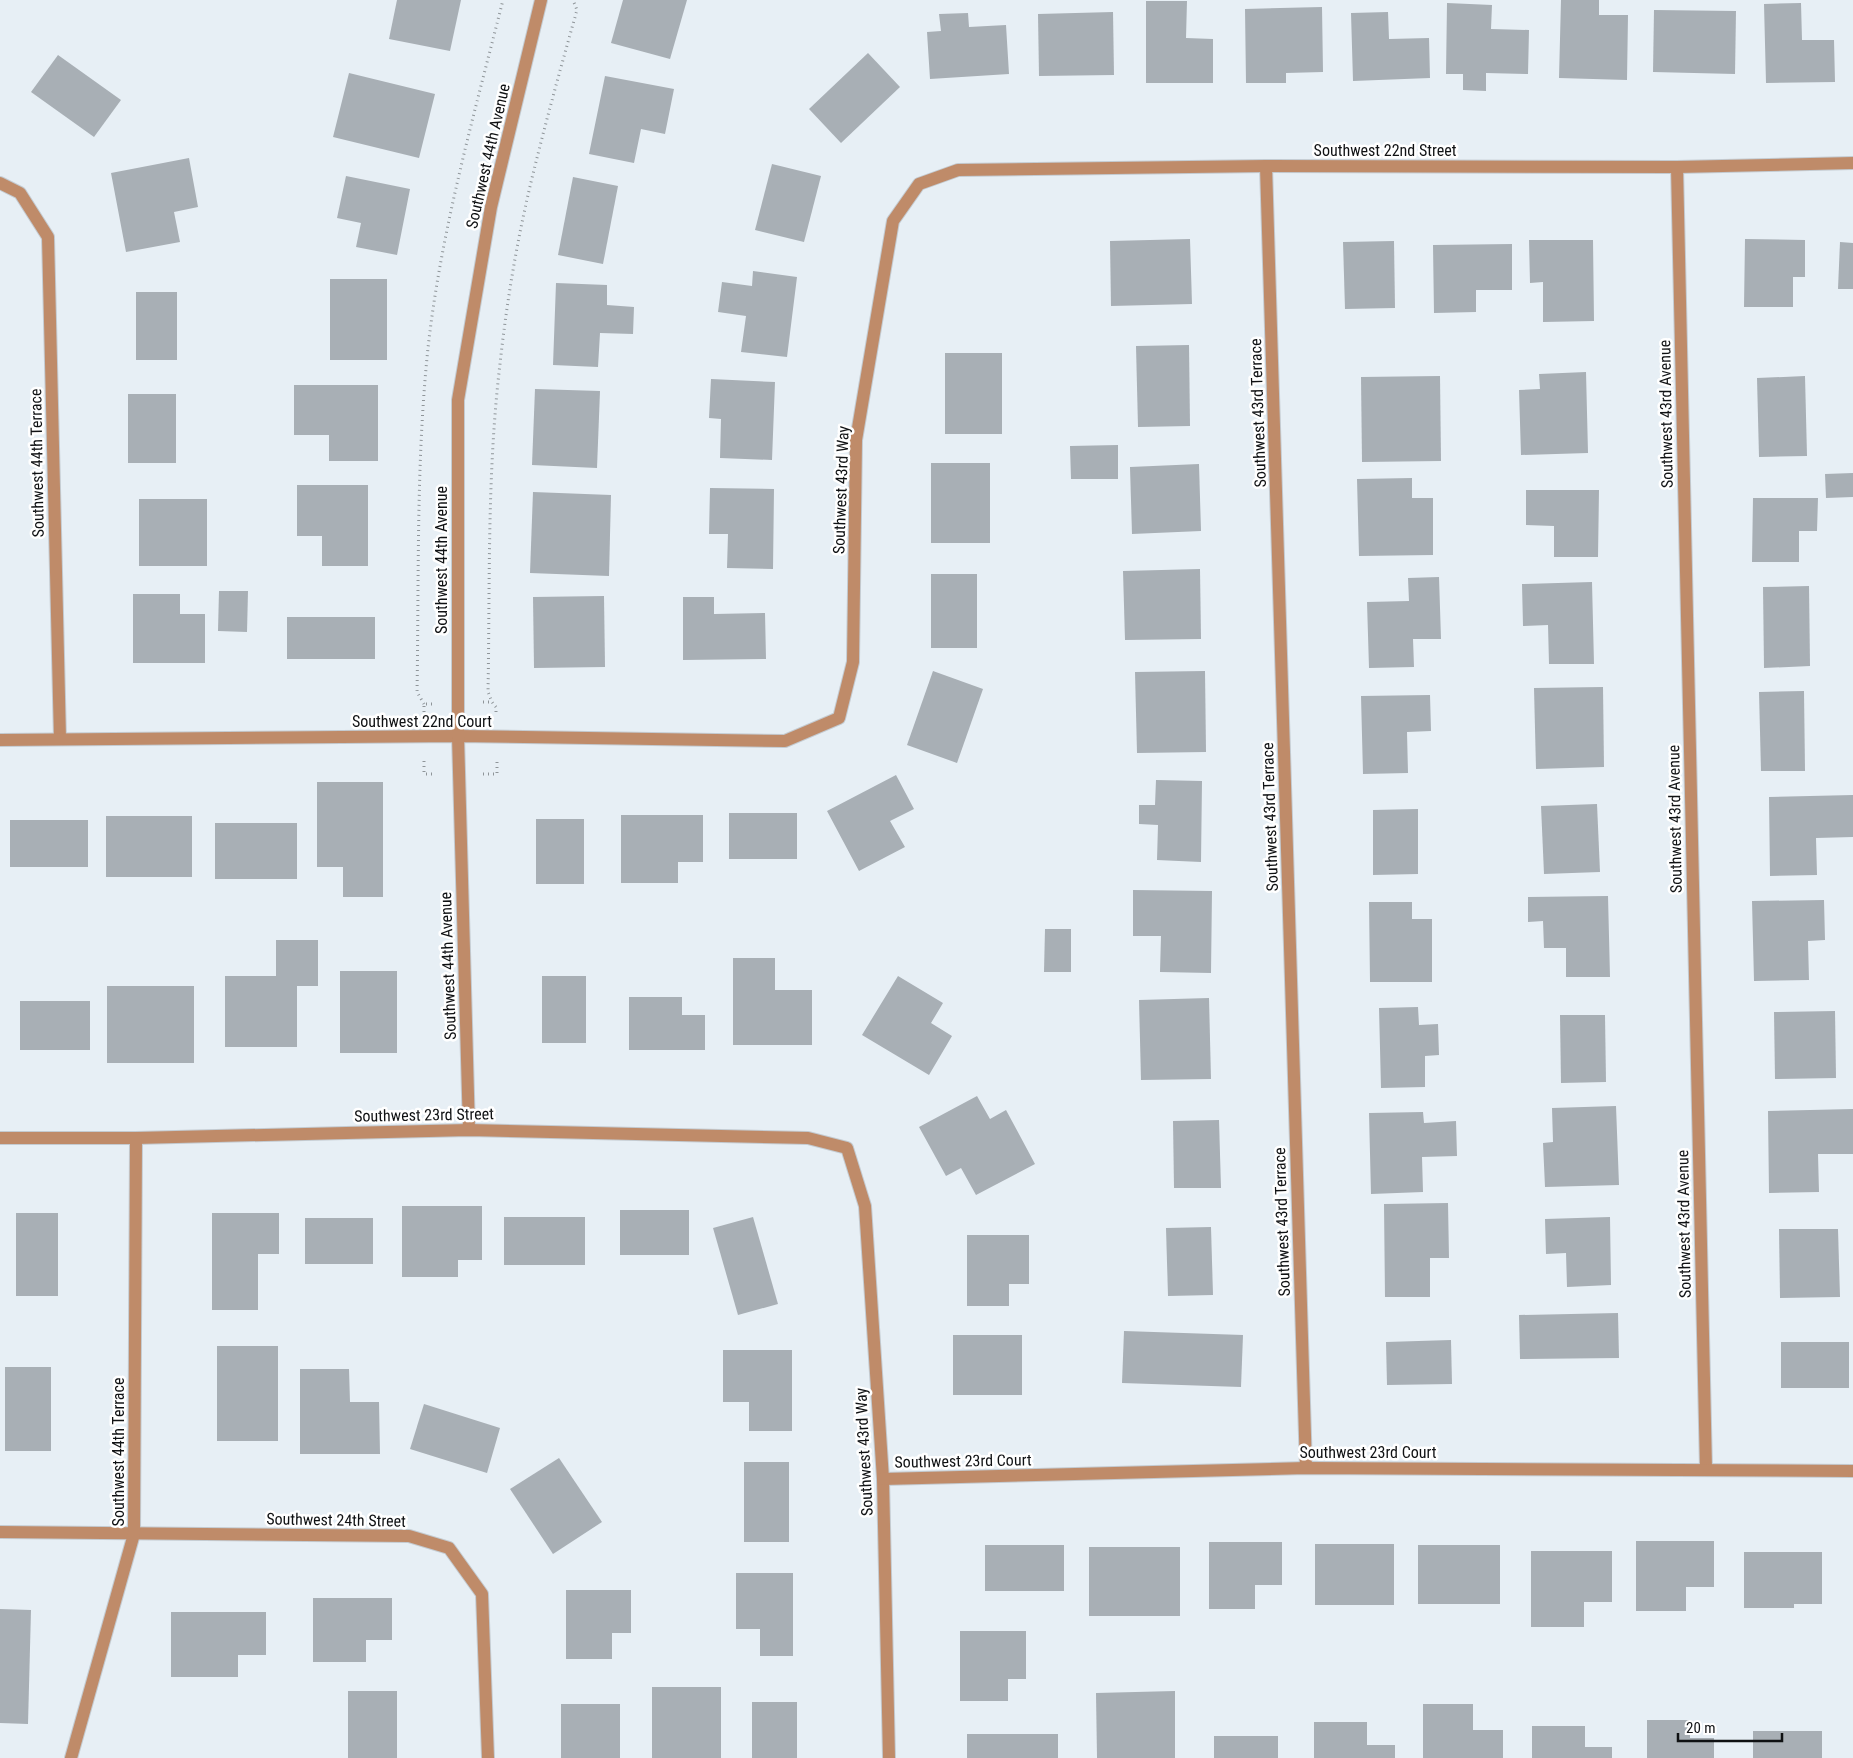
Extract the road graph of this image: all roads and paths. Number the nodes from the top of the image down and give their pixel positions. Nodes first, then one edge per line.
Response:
1 (541, 0) edge
2 (573, 0) edge
3 (1853, 163) edge
4 (1266, 166) junction
5 (1677, 167) junction
6 (0, 182) edge
7 (919, 184) joint
8 (492, 702) dead end
9 (839, 718) joint
10 (458, 736) junction
11 (60, 739) junction
12 (0, 740) edge
13 (469, 1130) junction
14 (0, 1138) edge
15 (136, 1138) junction
16 (847, 1148) joint
17 (1306, 1468) junction
18 (1706, 1469) junction
19 (1853, 1471) edge
20 (883, 1479) junction
21 (0, 1532) edge
22 (134, 1534) junction
23 (71, 1758) edge
24 (488, 1758) edge
25 (889, 1758) edge

1 - 10 street, Southwest 44th Avenue
2 - 8 path
3 - 5 street, Southwest 22nd Street
4 - 5 street, Southwest 22nd Street
4 - 7 street, Southwest 22nd Street
4 - 17 street, Southwest 43rd Terrace
5 - 18 street, Southwest 43rd Avenue
6 - 11 street, Southwest 44th Terrace
7 - 9 street, Southwest 43rd Way
9 - 10 street, Southwest 22nd Court
10 - 11 street, Southwest 22nd Court
10 - 13 street, Southwest 44th Avenue
11 - 12 street, Southwest 22nd Court
13 - 15 street, Southwest 23rd Street
13 - 16 street, Southwest 23rd Street
14 - 15 street, Southwest 23rd Street
15 - 22 street, Southwest 44th Terrace
16 - 20 street, Southwest 43rd Way
17 - 18 street, Southwest 23rd Court
17 - 20 street, Southwest 23rd Court
18 - 19 street, Southwest 23rd Court
20 - 25 street, Southwest 43rd Way
21 - 22 street, Southwest 24th Street
22 - 23 street, Southwest 44th Terrace
22 - 24 street, Southwest 24th Street

